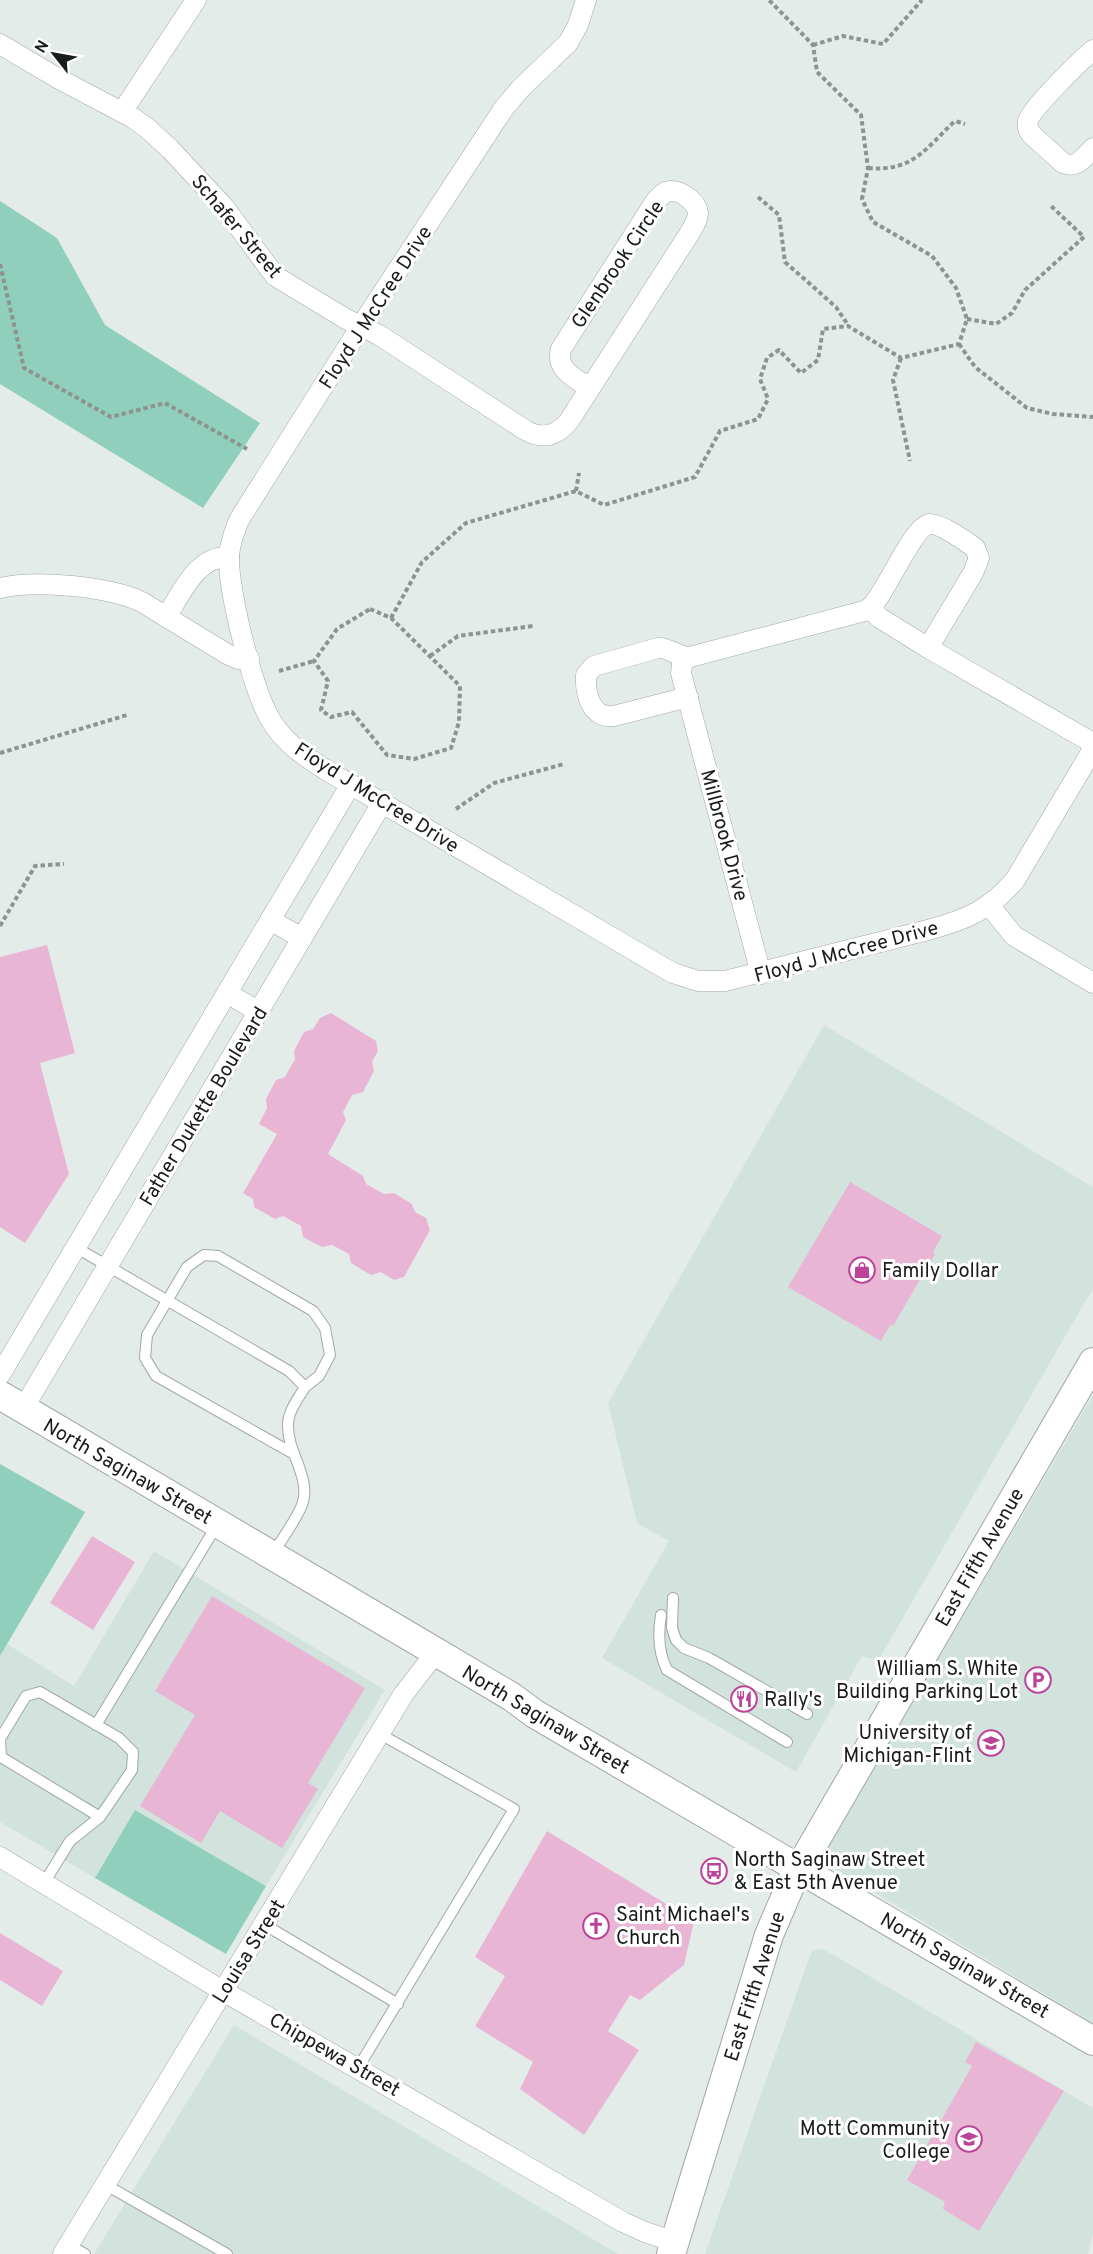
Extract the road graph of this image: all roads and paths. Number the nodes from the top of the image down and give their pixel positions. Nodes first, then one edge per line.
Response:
1 (196, 0) edge
2 (586, 0) edge
3 (769, 0) edge
4 (922, 0) edge
5 (0, 44) edge
6 (813, 45) junction
7 (1093, 50) edge
8 (122, 112) junction
9 (965, 124) dead end
10 (1093, 148) edge
11 (868, 168) junction
12 (758, 197) dead end
13 (1051, 206) dead end
14 (0, 264) edge
15 (967, 319) junction
16 (361, 326) junction
17 (848, 326) junction
18 (959, 344) junction
19 (901, 358) junction
20 (590, 388) junction
21 (1093, 417) edge
22 (247, 449) dead end
23 (910, 461) dead end
24 (579, 473) dead end
25 (576, 491) junction
26 (229, 557) junction
27 (0, 588) edge
28 (869, 608) junction
29 (166, 617) junction
30 (391, 618) junction
31 (533, 626) dead end
32 (928, 648) junction
33 (430, 656) junction
34 (683, 657) junction
35 (249, 658) junction
36 (315, 661) junction
37 (279, 671) dead end
38 (688, 697) junction
39 (127, 715) dead end
40 (1093, 743) edge
41 (1093, 749) edge
42 (0, 753) edge
43 (564, 764) dead end
44 (351, 784) junction
45 (382, 802) junction
46 (456, 809) dead end
47 (64, 864) dead end
48 (989, 905) junction
49 (270, 920) junction
50 (0, 926) edge
51 (302, 938) junction
52 (761, 974) junction
53 (1093, 983) edge
54 (227, 993) junction
55 (259, 1012) junction
56 (75, 1247) junction
57 (107, 1265) junction
58 (167, 1300) junction
59 (1093, 1362) edge
60 (0, 1375) edge
61 (305, 1387) junction
62 (12, 1402) edge
63 (294, 1454) junction
64 (217, 1524) junction
65 (272, 1556) junction
66 (674, 1598) dead end
67 (661, 1615) dead end
68 (436, 1652) junction
69 (807, 1714) dead end
70 (96, 1725) junction
71 (380, 1734) junction
72 (788, 1742) dead end
73 (100, 1818) junction
74 (0, 1857) edge
75 (799, 1869) junction
76 (44, 1883) junction
77 (265, 1925) junction
78 (223, 1991) junction
79 (398, 2004) junction
80 (1093, 2041) edge
81 (358, 2068) junction
82 (106, 2185) junction
83 (673, 2248) edge
84 (72, 2251) edge
85 (227, 2254) edge

1 - 8 street
2 - 16 street, Floyd J McCree Drive
3 - 6 path
4 - 6 path
5 - 8 street, Schafer Street
6 - 11 path
7 - 10 street
8 - 16 street, Schafer Street
9 - 11 path
11 - 15 path
12 - 17 path
13 - 15 path
14 - 22 path
15 - 18 path
16 - 20 street, Glenbrook Circle
16 - 26 street, Floyd J McCree Drive
17 - 19 path
17 - 25 path
18 - 19 path
18 - 21 path
19 - 23 path
20 - 20 street, Glenbrook Circle
24 - 25 path
25 - 30 path
26 - 29 street
26 - 35 street, Floyd J McCree Drive
27 - 29 street
28 - 32 street
28 - 32 street
28 - 34 street
29 - 35 street
30 - 33 path
30 - 36 path
31 - 33 path
32 - 40 street
33 - 36 path
34 - 38 street, Millbrook Drive
34 - 38 street
35 - 44 street, Floyd J McCree Drive
36 - 37 path
38 - 52 street, Millbrook Drive
39 - 42 path
41 - 48 street, Floyd J McCree Drive
43 - 46 path
44 - 45 street, Floyd J McCree Drive
44 - 49 street, Father Dukette Boulevard
45 - 51 street, Father Dukette Boulevard
45 - 52 street, Floyd J McCree Drive
47 - 50 path
48 - 52 street, Floyd J McCree Drive
48 - 53 street
49 - 51 street
49 - 54 street, Father Dukette Boulevard
51 - 55 street, Father Dukette Boulevard
54 - 55 street
54 - 56 street, Father Dukette Boulevard
55 - 57 street, Father Dukette Boulevard
56 - 57 lane
56 - 60 street, Father Dukette Boulevard
57 - 58 lane
57 - 62 street, Father Dukette Boulevard
58 - 61 lane
58 - 61 lane
58 - 63 lane
59 - 75 main road, East Fifth Avenue
61 - 63 lane
62 - 64 main road, North Saginaw Street
63 - 65 lane
64 - 65 main road, North Saginaw Street
64 - 70 lane
65 - 68 main road, North Saginaw Street
66 - 69 lane
67 - 72 lane
68 - 71 street, Louisa Street
68 - 75 main road, North Saginaw Street
70 - 73 lane
70 - 73 lane
71 - 77 street, Louisa Street
71 - 79 lane
73 - 76 lane
74 - 76 street, Chippewa Street
75 - 80 main road, North Saginaw Street
75 - 83 main road, East Fifth Avenue
76 - 78 street, Chippewa Street
77 - 78 street, Louisa Street
77 - 79 lane
78 - 81 street, Chippewa Street
78 - 82 street, Louisa Street
79 - 81 lane
81 - 83 street, Chippewa Street
82 - 84 street, Louisa Street
82 - 85 lane

